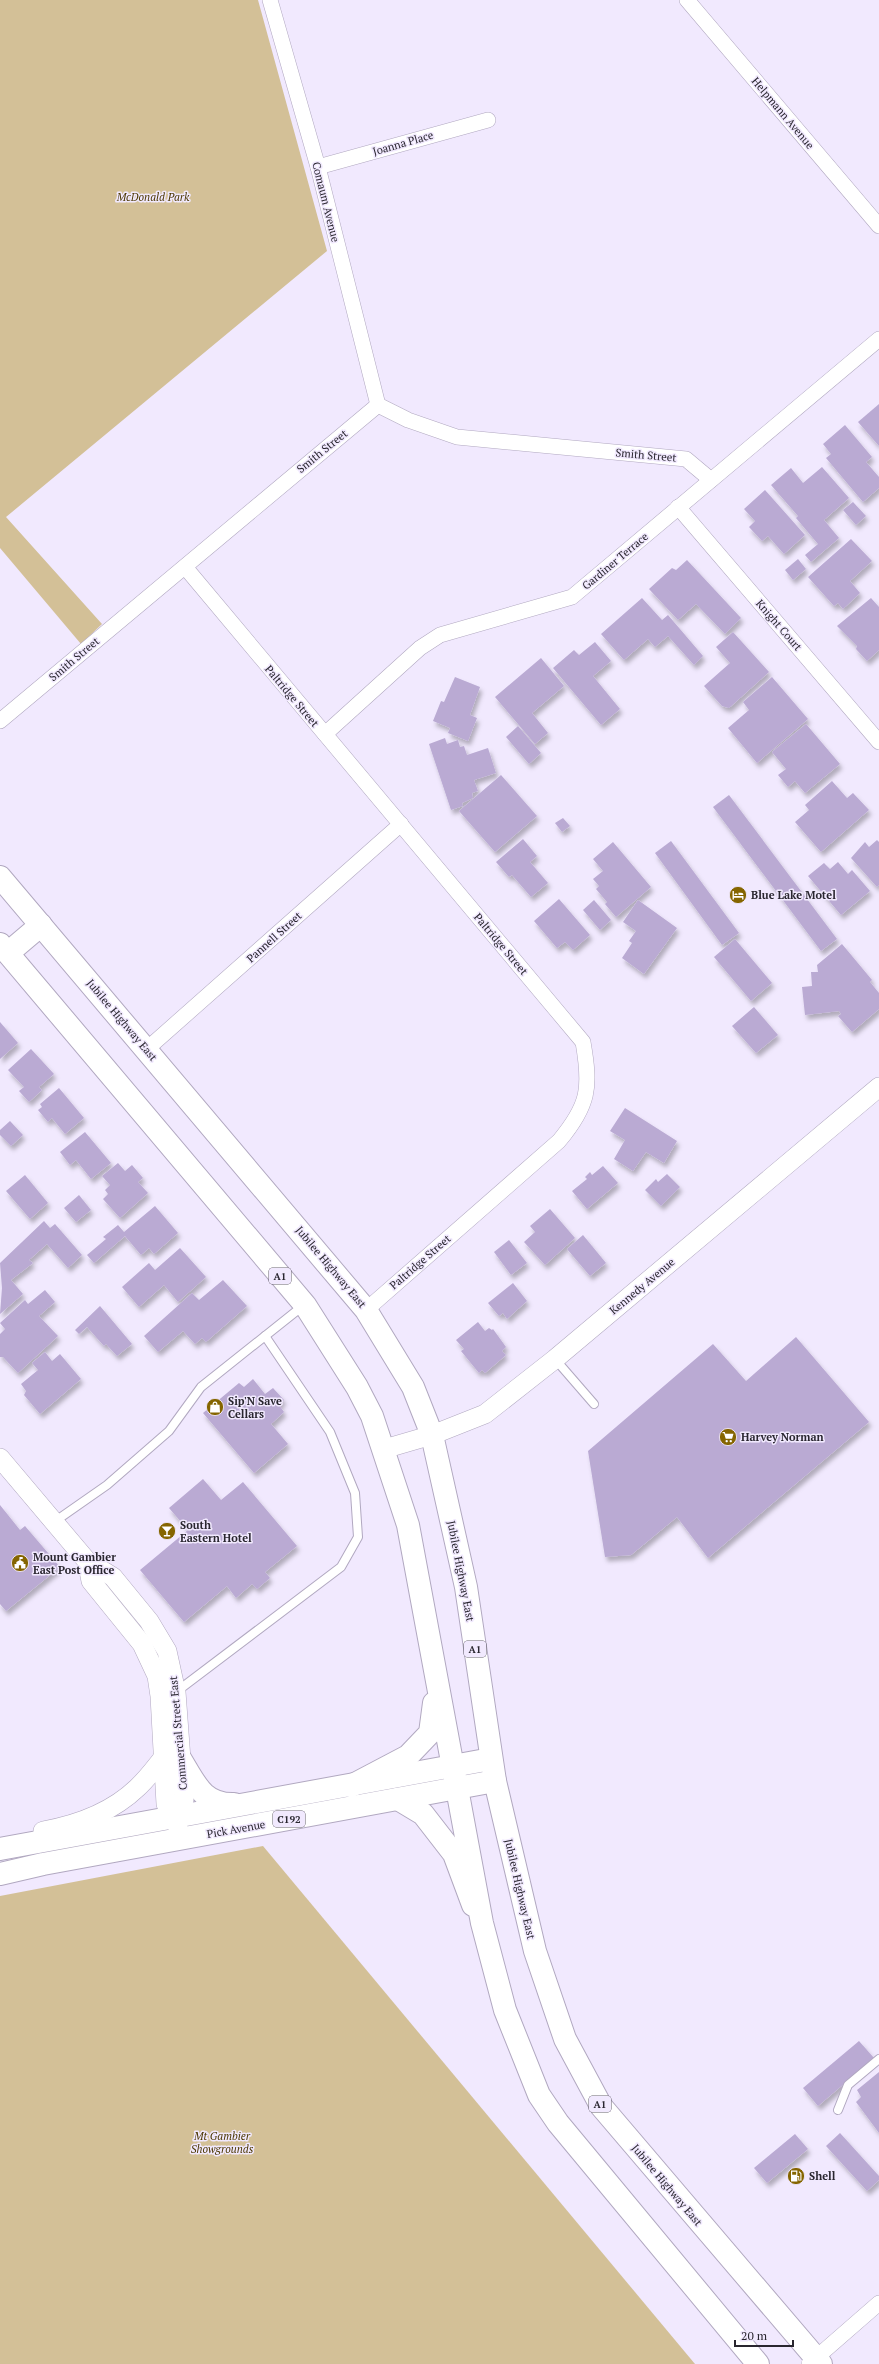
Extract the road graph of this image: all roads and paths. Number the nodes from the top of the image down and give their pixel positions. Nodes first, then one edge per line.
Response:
1 (270, 0) edge
2 (687, 0) edge
3 (488, 120) dead end
4 (318, 167) junction
5 (879, 226) edge
6 (879, 339) edge
7 (378, 405) junction
8 (711, 480) junction
9 (678, 507) junction
10 (185, 567) junction
11 (0, 721) edge
12 (325, 734) junction
13 (879, 742) edge
14 (401, 824) junction
15 (0, 877) edge
16 (41, 925) junction
17 (4, 948) edge
18 (147, 1049) junction
19 (879, 1087) edge
20 (305, 1305) junction
21 (366, 1310) junction
22 (265, 1336) junction
23 (555, 1359) junction
24 (594, 1404) dead end
25 (432, 1435) junction
26 (384, 1449) junction
27 (0, 1458) edge
28 (54, 1522) junction
29 (86, 1561) junction
30 (435, 1674) junction
31 (176, 1692) junction
32 (172, 1759) junction
33 (491, 1759) junction
34 (452, 1767) junction
35 (495, 1781) junction
36 (351, 1786) junction
37 (457, 1789) junction
38 (398, 1799) junction
39 (247, 1804) junction
40 (175, 1817) junction
41 (180, 1839) junction
42 (2, 1848) edge
43 (0, 1874) edge
44 (481, 1912) junction
45 (879, 2059) edge
46 (838, 2110) dead end
47 (879, 2303) edge
48 (815, 2362) edge
49 (758, 2364) edge

1 - 4 street, Comaum Avenue
2 - 5 street, Helpmann Avenue
3 - 4 street, Joanna Place
4 - 7 street, Comaum Avenue
6 - 8 street, Gardiner Terrace
7 - 8 street, Smith Street
7 - 10 street, Smith Street
8 - 9 street, Gardiner Terrace
9 - 12 street, Gardiner Terrace
9 - 13 street, Knight Court
10 - 11 street, Smith Street
10 - 12 street, Paltridge Street
12 - 14 street, Paltridge Street
14 - 18 street, Pannell Street
14 - 21 street, Paltridge Street
15 - 16 main road, Jubilee Highway East / A1
16 - 17 main road
16 - 18 main road, Jubilee Highway East / A1
17 - 20 main road, A1
18 - 21 main road, Jubilee Highway East / A1
19 - 23 street, Kennedy Avenue
20 - 22 lane
20 - 26 main road, A1
21 - 25 main road, Jubilee Highway East / A1
22 - 28 lane
22 - 31 lane
23 - 24 lane
23 - 25 street, Kennedy Avenue
25 - 26 street, Kennedy Avenue
25 - 33 main road, Jubilee Highway East / A1
26 - 30 main road, A1
27 - 28 street, Commercial Street East
28 - 29 street, Commercial Street East
29 - 31 street, Commercial Street East
29 - 32 street, Commercial Street East
30 - 34 main road, A1
30 - 36 main road
31 - 32 street, Commercial Street East
32 - 39 main road
32 - 40 street, Commercial Street East
32 - 42 street
33 - 34 main road, Pick Avenue / C192
33 - 35 main road, Jubilee Highway East / A1
34 - 36 main road, Pick Avenue / C192
34 - 37 main road, A1
35 - 37 main road, Pick Avenue / C192
35 - 48 main road, Jubilee Highway East / A1
36 - 39 main road, Pick Avenue / C192
37 - 38 main road, Pick Avenue / C192
37 - 44 main road, A1
38 - 41 main road, Pick Avenue / C192
38 - 44 main road
39 - 40 main road, Pick Avenue / C192
40 - 41 street
40 - 42 main road, Pick Avenue / C192
41 - 43 main road, Pick Avenue / C192
44 - 49 main road, A1
45 - 46 lane
47 - 48 street

